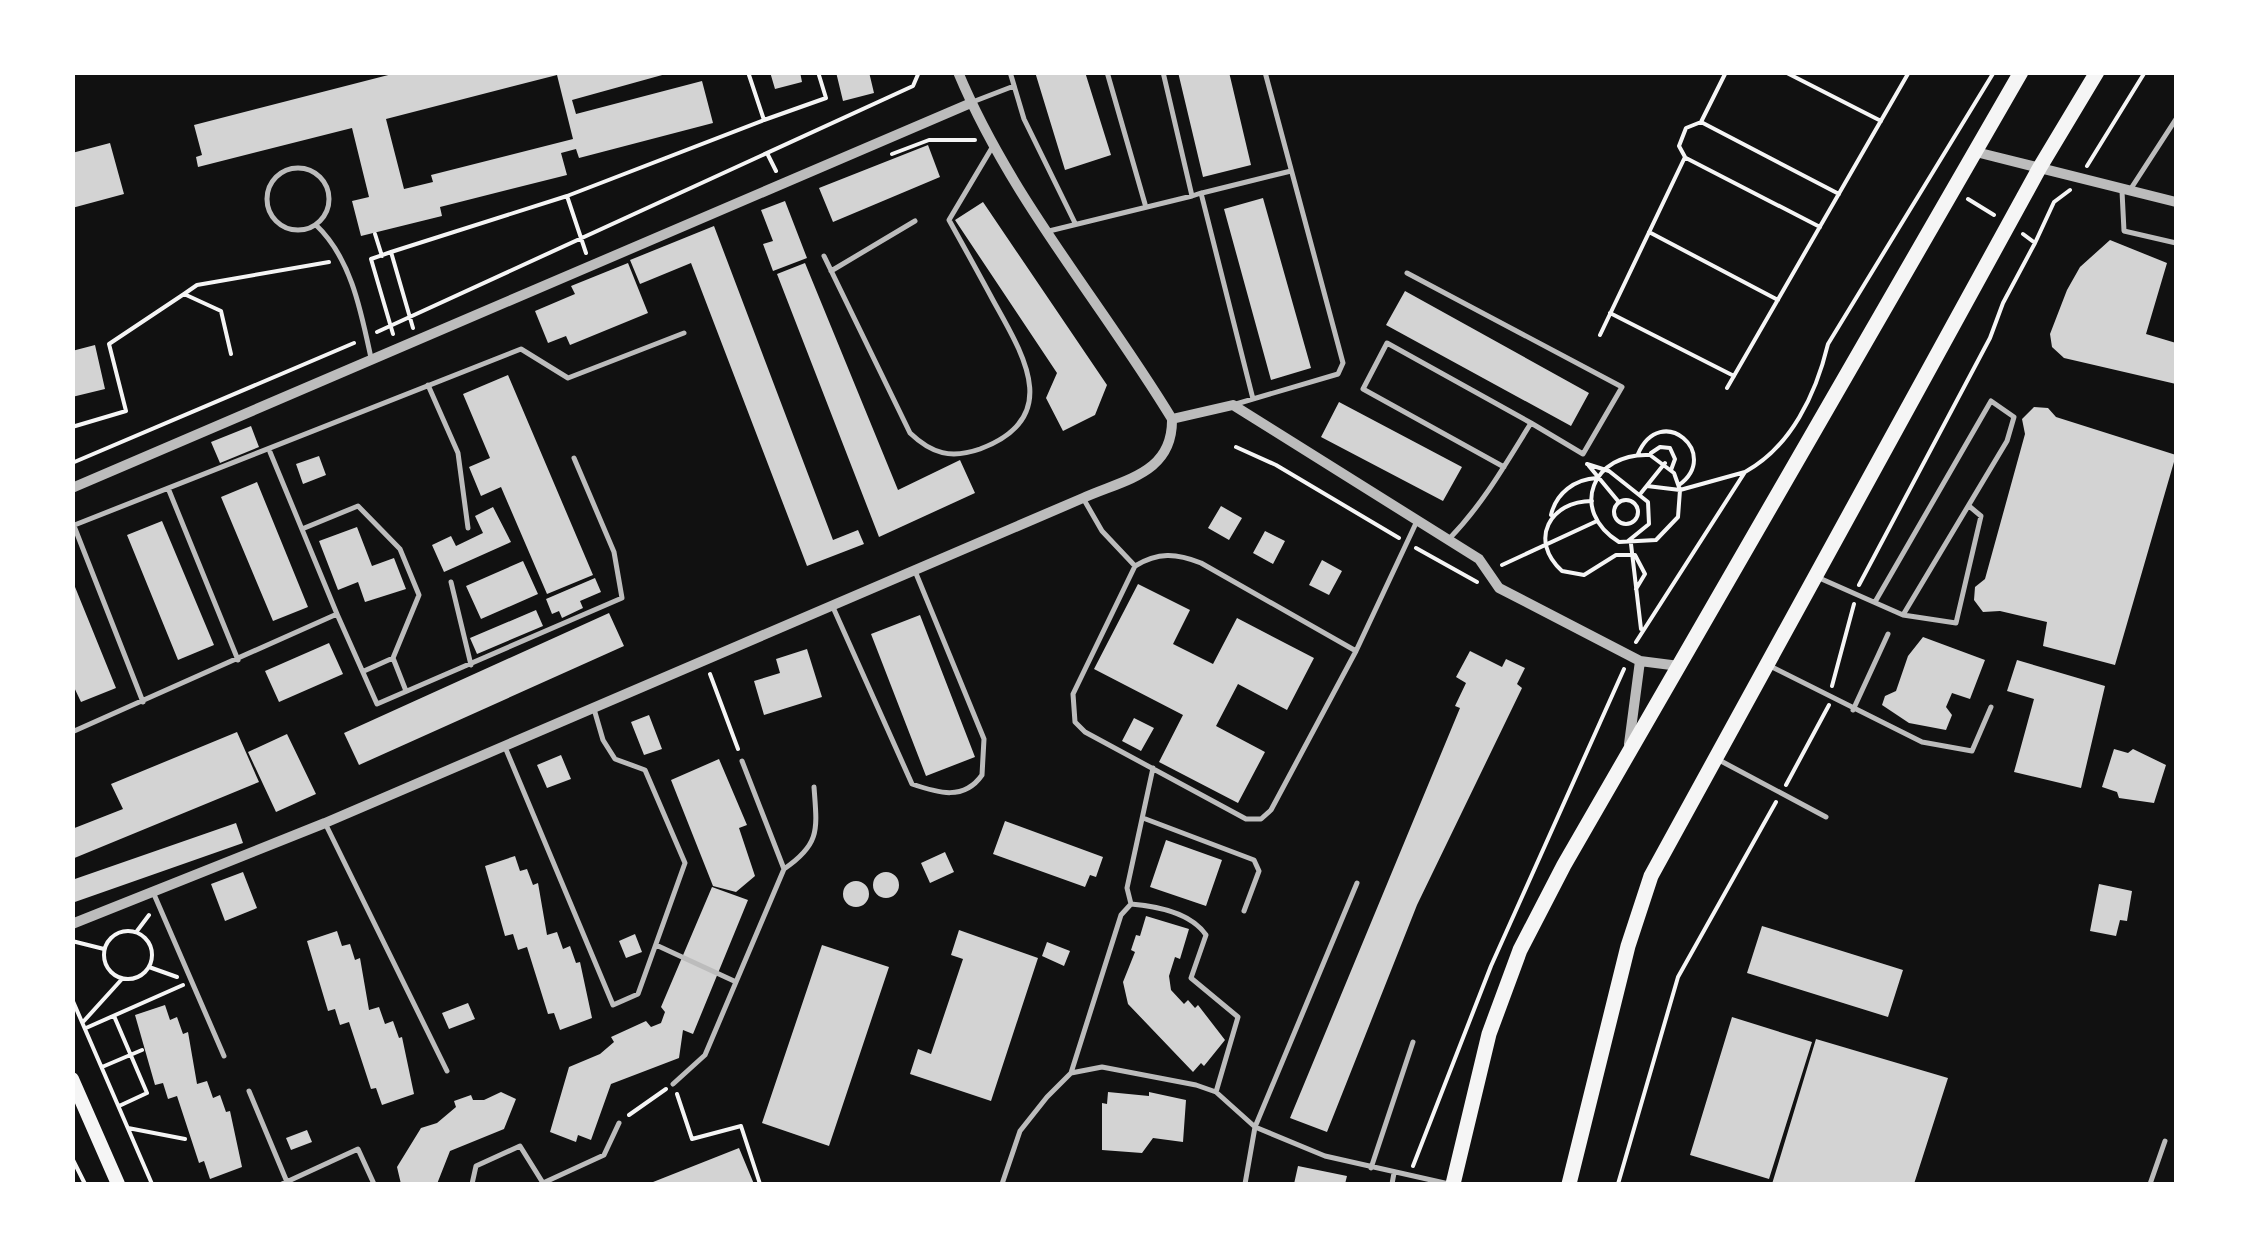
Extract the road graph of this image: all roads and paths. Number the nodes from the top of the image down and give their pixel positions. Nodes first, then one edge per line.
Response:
1 (748, 72) edge
2 (818, 72) edge
3 (918, 72) edge
4 (958, 72) edge
5 (1010, 72) edge
6 (1107, 72) edge
7 (1164, 72) edge
8 (1265, 72) edge
9 (1726, 72) edge
10 (1786, 72) edge
11 (1909, 72) edge
12 (1994, 72) edge
13 (2021, 72) edge
14 (2097, 72) edge
15 (1014, 86) junction
16 (971, 103) junction
17 (2176, 118) edge
18 (764, 120) junction
19 (1881, 121) junction
20 (1701, 122) junction
21 (991, 143) junction
22 (1976, 152) junction
23 (768, 154) junction
24 (1685, 158) junction
25 (875, 161) dead end
26 (2040, 168) junction
27 (1291, 171) junction
28 (782, 184) junction
29 (2126, 189) junction
30 (1201, 193) junction
31 (1839, 194) junction
32 (567, 196) junction
33 (1192, 196) junction
34 (2176, 202) edge
35 (1145, 205) junction
36 (915, 221) dead end
37 (1075, 222) junction
38 (316, 225) junction
39 (1820, 227) junction
40 (1045, 232) junction
41 (1649, 232) junction
42 (375, 234) dead end
43 (580, 240) junction
44 (2036, 243) dead end
45 (2176, 244) edge
46 (391, 252) junction
47 (382, 256) junction
48 (824, 256) dead end
49 (372, 259) junction
50 (344, 262) junction
51 (591, 264) junction
52 (831, 271) junction
53 (1406, 272) dead end
54 (184, 294) junction
55 (1778, 300) junction
56 (1610, 313) junction
57 (410, 318) junction
58 (390, 326) junction
59 (684, 333) dead end
60 (1600, 335) dead end
61 (367, 338) junction
62 (417, 339) junction
63 (397, 348) junction
64 (231, 354) dead end
65 (372, 359) junction
66 (1734, 376) junction
67 (428, 386) junction
68 (1727, 388) dead end
69 (1253, 398) junction
70 (1234, 405) junction
71 (1172, 419) junction
72 (1530, 423) junction
73 (72, 428) edge
74 (1236, 448) dead end
75 (270, 452) junction
76 (1638, 454) junction
77 (1650, 455) junction
78 (574, 458) dead end
79 (72, 463) edge
80 (1664, 463) junction
81 (1587, 464) dead end
82 (1504, 467) junction
83 (1604, 468) junction
84 (1671, 470) junction
85 (1745, 472) junction
86 (1597, 478) junction
87 (1647, 486) junction
88 (72, 488) edge
89 (168, 488) junction
90 (1680, 488) junction
91 (1641, 493) junction
92 (1083, 498) junction
93 (1592, 502) junction
94 (1619, 503) junction
95 (1969, 506) junction
96 (1418, 518) junction
97 (1550, 518) junction
98 (1597, 521) junction
99 (1628, 524) junction
100 (73, 526) edge
101 (468, 528) dead end
102 (302, 529) junction
103 (1449, 539) junction
104 (1631, 542) junction
105 (1407, 543) junction
106 (1546, 545) junction
107 (1632, 554) junction
108 (1135, 566) junction
109 (914, 568) junction
110 (1489, 574) junction
111 (1816, 577) junction
112 (451, 582) dead end
113 (1636, 590) junction
114 (1856, 594) junction
115 (1876, 602) junction
116 (832, 605) junction
117 (337, 614) junction
118 (1903, 615) junction
119 (1641, 632) junction
120 (1888, 634) dead end
121 (1356, 651) junction
122 (393, 658) junction
123 (1635, 658) junction
124 (238, 660) junction
125 (704, 660) junction
126 (1768, 664) junction
127 (470, 665) junction
128 (1679, 666) junction
129 (364, 671) junction
130 (406, 691) junction
131 (1830, 698) junction
132 (143, 702) junction
133 (1990, 707) dead end
134 (594, 708) junction
135 (1853, 710) junction
136 (72, 732) edge
137 (505, 747) junction
138 (1628, 754) junction
139 (1716, 759) junction
140 (742, 761) joint
141 (1153, 768) junction
142 (814, 788) dead end
143 (1781, 793) junction
144 (1826, 817) dead end
145 (1142, 818) junction
146 (325, 823) junction
147 (784, 869) junction
148 (1356, 883) dead end
149 (156, 898) junction
150 (1131, 904) junction
151 (1244, 912) dead end
152 (72, 924) edge
153 (136, 932) junction
154 (72, 941) edge
155 (656, 945) junction
156 (104, 949) junction
157 (149, 968) junction
158 (122, 979) junction
159 (192, 981) junction
160 (734, 981) junction
161 (72, 999) edge
162 (114, 1016) junction
163 (84, 1025) junction
164 (1412, 1042) dead end
165 (142, 1050) dead end
166 (131, 1055) junction
167 (224, 1056) dead end
168 (102, 1067) junction
169 (447, 1071) dead end
170 (1071, 1073) junction
171 (73, 1082) edge
172 (673, 1084) junction
173 (249, 1091) dead end
174 (1216, 1092) junction
175 (119, 1106) junction
176 (618, 1123) joint
177 (1255, 1127) junction
178 (128, 1128) junction
179 (185, 1139) dead end
180 (2165, 1141) dead end
181 (72, 1158) edge
182 (1371, 1169) junction
183 (1394, 1173) junction
184 (1409, 1176) junction
185 (284, 1183) edge
186 (85, 1184) edge
187 (118, 1184) edge
188 (152, 1184) edge
189 (374, 1184) edge
190 (472, 1184) edge
191 (541, 1184) edge
192 (760, 1184) edge
193 (1002, 1184) edge
194 (1245, 1184) edge
195 (1392, 1184) edge
196 (1453, 1184) edge
197 (1569, 1184) edge
198 (1618, 1184) edge
199 (2150, 1184) edge

1 - 18 path
2 - 18 path
3 - 23 path
4 - 16 street
5 - 15 lane
6 - 35 lane
7 - 33 lane
8 - 27 lane
9 - 20 path
10 - 19 path
11 - 19 path
12 - 85 path
13 - 22 main road
14 - 26 main road
15 - 16 lane
15 - 37 lane
16 - 21 street
16 - 28 street
17 - 29 lane
18 - 32 path
19 - 31 path
20 - 24 path
20 - 31 path
21 - 25 path
21 - 40 street
21 - 52 lane
22 - 26 street
22 - 128 main road
23 - 28 path
23 - 43 path
24 - 39 path
24 - 41 path
26 - 29 street
26 - 111 main road
27 - 30 lane
27 - 69 lane
28 - 51 street
29 - 34 street
29 - 45 lane
30 - 33 lane
30 - 69 lane
31 - 39 path
32 - 43 path
32 - 46 path
33 - 35 lane
35 - 37 lane
36 - 52 lane
37 - 40 lane
38 - 38 lane
38 - 50 lane
39 - 55 path
40 - 71 street
41 - 55 path
41 - 56 path
42 - 47 path
43 - 51 path
43 - 57 path
44 - 114 path
46 - 47 path
46 - 57 path
47 - 49 path
48 - 52 lane
49 - 50 path
49 - 58 path
50 - 54 path
50 - 61 lane
51 - 62 street
53 - 72 lane
54 - 64 path
54 - 73 path
55 - 66 path
56 - 60 path
56 - 66 path
57 - 58 path
57 - 62 path
58 - 61 path
58 - 63 path
59 - 67 lane
61 - 65 lane
61 - 79 path
62 - 63 street
63 - 65 street
65 - 88 street
66 - 68 path
67 - 75 lane
67 - 101 lane
69 - 70 lane
70 - 71 street
70 - 96 street
71 - 92 street
72 - 82 lane
72 - 82 lane
74 - 105 path
75 - 89 lane
75 - 102 lane
76 - 77 path
76 - 83 path
76 - 90 path
77 - 80 path
77 - 84 path
78 - 127 lane
80 - 84 path
80 - 87 path
81 - 83 path
82 - 103 lane
83 - 86 path
83 - 91 path
84 - 90 path
85 - 90 path
85 - 119 path
86 - 93 path
86 - 94 path
86 - 97 path
87 - 90 path
87 - 91 path
89 - 100 lane
89 - 124 lane
90 - 104 path
91 - 104 path
92 - 108 lane
92 - 109 street
93 - 97 path
93 - 98 path
94 - 99 path
94 - 99 path
95 - 115 lane
95 - 118 lane
95 - 118 lane
96 - 103 street
96 - 105 lane
97 - 106 path
98 - 104 path
98 - 106 path
99 - 104 path
100 - 132 lane
102 - 117 lane
102 - 122 lane
103 - 110 street
104 - 107 path
105 - 110 path
105 - 121 lane
106 - 107 path
106 - 110 path
107 - 113 path
107 - 113 path
108 - 121 lane
108 - 141 lane
109 - 116 street
109 - 116 lane
110 - 123 street
111 - 114 lane
111 - 126 main road
112 - 127 lane
113 - 119 path
114 - 115 lane
114 - 131 path
115 - 118 lane
116 - 125 street
117 - 124 lane
117 - 129 lane
119 - 123 path
120 - 135 lane
121 - 141 lane
122 - 129 lane
122 - 130 lane
123 - 128 street
123 - 138 street
123 - 184 path
124 - 132 lane
125 - 134 street
125 - 140 path
126 - 131 lane
126 - 139 main road
127 - 130 lane
128 - 138 main road
129 - 130 lane
131 - 135 lane
131 - 143 path
132 - 136 lane
133 - 135 lane
134 - 137 street
134 - 155 lane
137 - 146 street
137 - 155 lane
138 - 196 main road
139 - 143 lane
139 - 197 main road
140 - 147 lane
141 - 145 lane
142 - 147 lane
143 - 144 lane
143 - 198 path
145 - 150 lane
145 - 151 lane
146 - 149 street
146 - 169 lane
147 - 160 lane
148 - 177 lane
149 - 152 street
149 - 153 path
149 - 159 lane
150 - 170 lane
150 - 174 lane
153 - 156 path
153 - 157 path
154 - 156 path
155 - 160 lane
156 - 158 path
157 - 158 path
157 - 159 path
158 - 163 path
159 - 162 path
159 - 167 lane
160 - 172 lane
161 - 163 path
162 - 163 path
162 - 166 path
163 - 168 path
164 - 182 lane
165 - 166 path
166 - 168 path
166 - 175 path
168 - 175 path
170 - 174 lane
170 - 193 lane
171 - 187 main road
172 - 176 path
172 - 192 path
173 - 185 lane
174 - 177 lane
175 - 178 path
176 - 191 lane
177 - 182 lane
177 - 194 lane
178 - 179 path
178 - 188 path
180 - 199 lane
181 - 186 path
182 - 183 lane
183 - 184 lane
183 - 195 lane
184 - 196 lane
185 - 189 lane
190 - 191 lane

